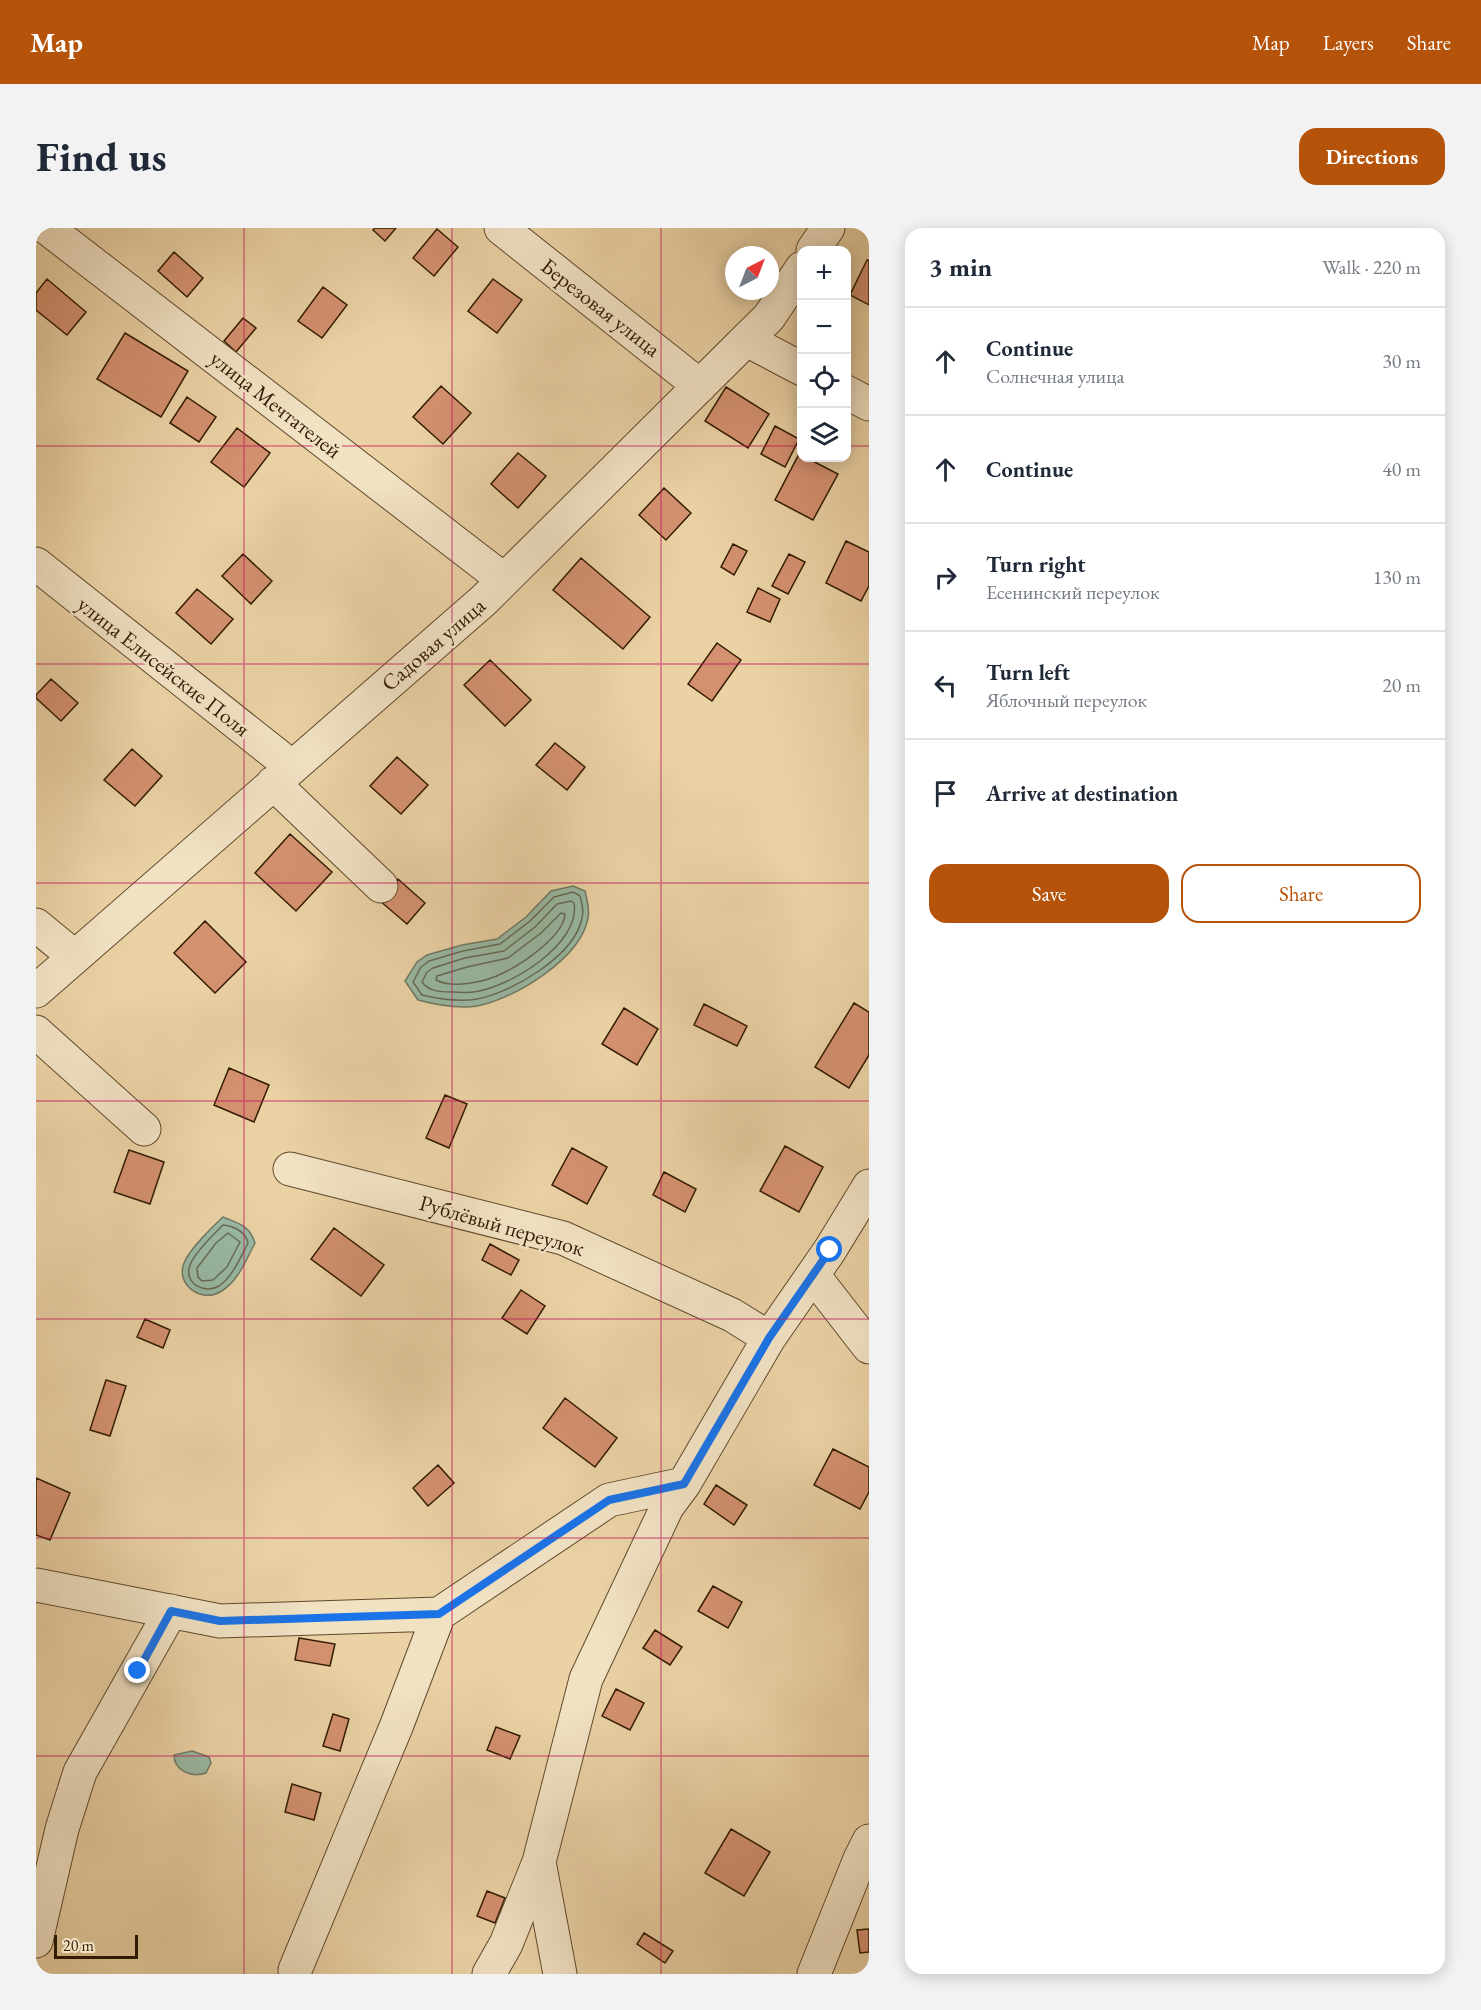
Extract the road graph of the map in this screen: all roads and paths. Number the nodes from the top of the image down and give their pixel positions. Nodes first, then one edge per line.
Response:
1 (47, 228) edge
2 (501, 228) edge
3 (828, 228) edge
4 (816, 246) edge
5 (797, 274) edge
6 (747, 340) junction
7 (797, 367) edge
8 (700, 386) junction
9 (851, 395) edge
10 (869, 404) edge
11 (36, 564) edge
12 (504, 580) junction
13 (283, 775) junction
14 (381, 886) dead end
15 (36, 925) edge
16 (75, 957) junction
17 (36, 991) edge
18 (36, 1032) edge
19 (144, 1129) dead end
20 (290, 1170) dead end
21 (869, 1186) edge
22 (813, 1275) junction
23 (769, 1338) junction
24 (869, 1347) edge
25 (684, 1484) junction
26 (36, 1585) edge
27 (171, 1611) junction
28 (439, 1614) junction
29 (869, 1841) edge
30 (539, 1862) junction
31 (36, 1941) edge
32 (295, 1970) dead end
33 (489, 1974) edge
34 (560, 1974) edge
35 (814, 1974) edge

1 - 12 street, улица Мечтателей
2 - 8 street, Березовая улица
3 - 4 street
5 - 6 street, Садовая улица
6 - 7 street
6 - 8 street, Садовая улица
8 - 12 street, Садовая улица
9 - 10 street
11 - 13 street, улица Елисейские Поля
12 - 13 street, Садовая улица
13 - 14 street, улица Елисейские Поля
13 - 16 street, Садовая улица
15 - 16 street
16 - 17 street, Садовая улица
18 - 19 street
20 - 23 street, Рублёвый переулок
21 - 22 street
22 - 23 street
22 - 24 street
23 - 25 street
25 - 28 street
25 - 30 street
26 - 27 street
27 - 28 street
27 - 31 street
28 - 32 street
29 - 35 street
30 - 33 street
30 - 34 street

